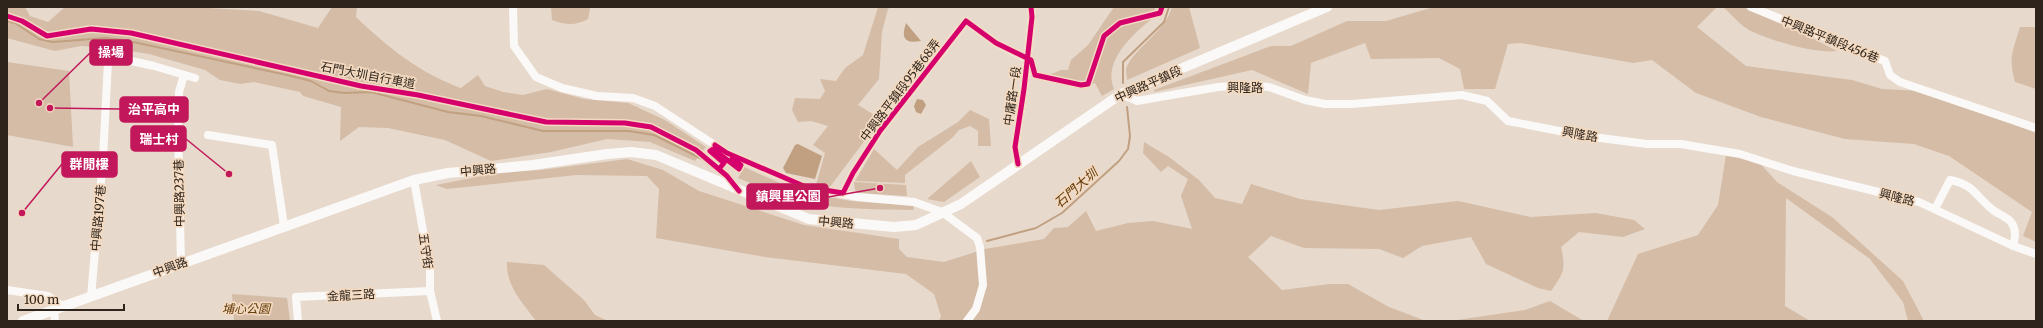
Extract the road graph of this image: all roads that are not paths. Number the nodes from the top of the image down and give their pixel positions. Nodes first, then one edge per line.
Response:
1 (513, 7) edge
2 (1031, 7) edge
3 (1328, 7) edge
4 (1751, 7) edge
5 (1027, 59) junction
6 (184, 75) junction
7 (195, 78) dead end
8 (1121, 94) junction
9 (2036, 128) edge
10 (208, 135) dead end
11 (1018, 164) junction
12 (414, 180) junction
13 (842, 193) junction
14 (1934, 209) junction
15 (942, 212) junction
16 (284, 226) junction
17 (2013, 246) junction
18 (2036, 254) edge
19 (181, 263) junction
20 (7, 290) edge
21 (430, 291) junction
22 (91, 297) junction
23 (64, 307) junction
24 (54, 316) edge
25 (23, 321) edge
26 (298, 321) edge
27 (437, 321) edge
28 (967, 321) edge

1 - 13 street
2 - 5 street, 中庸路一段
3 - 8 street, 中興路平鎮段
4 - 9 street, 中興路平鎮段456巷
5 - 11 street, 中庸路一段
5 - 13 street, 中興路平鎮段95巷68弄
6 - 7 street, 中興路197巷
6 - 19 street, 中興路237巷
6 - 22 street, 中興路197巷
8 - 11 street, 中興路平鎮段
8 - 14 street, 興隆路
10 - 16 street
11 - 15 street, 中興路平鎮段
12 - 15 street, 中興路
12 - 16 street, 中興路
12 - 21 street, 五守街
13 - 15 street
14 - 17 street, 興隆路
14 - 17 street
15 - 28 street
16 - 19 street, 中興路
17 - 18 street, 興隆路
19 - 22 street, 中興路
20 - 23 street
21 - 26 street, 金龍三路
21 - 27 street, 五守街
22 - 23 street, 中興路
23 - 24 street, 中興路
24 - 25 street, 中興路

